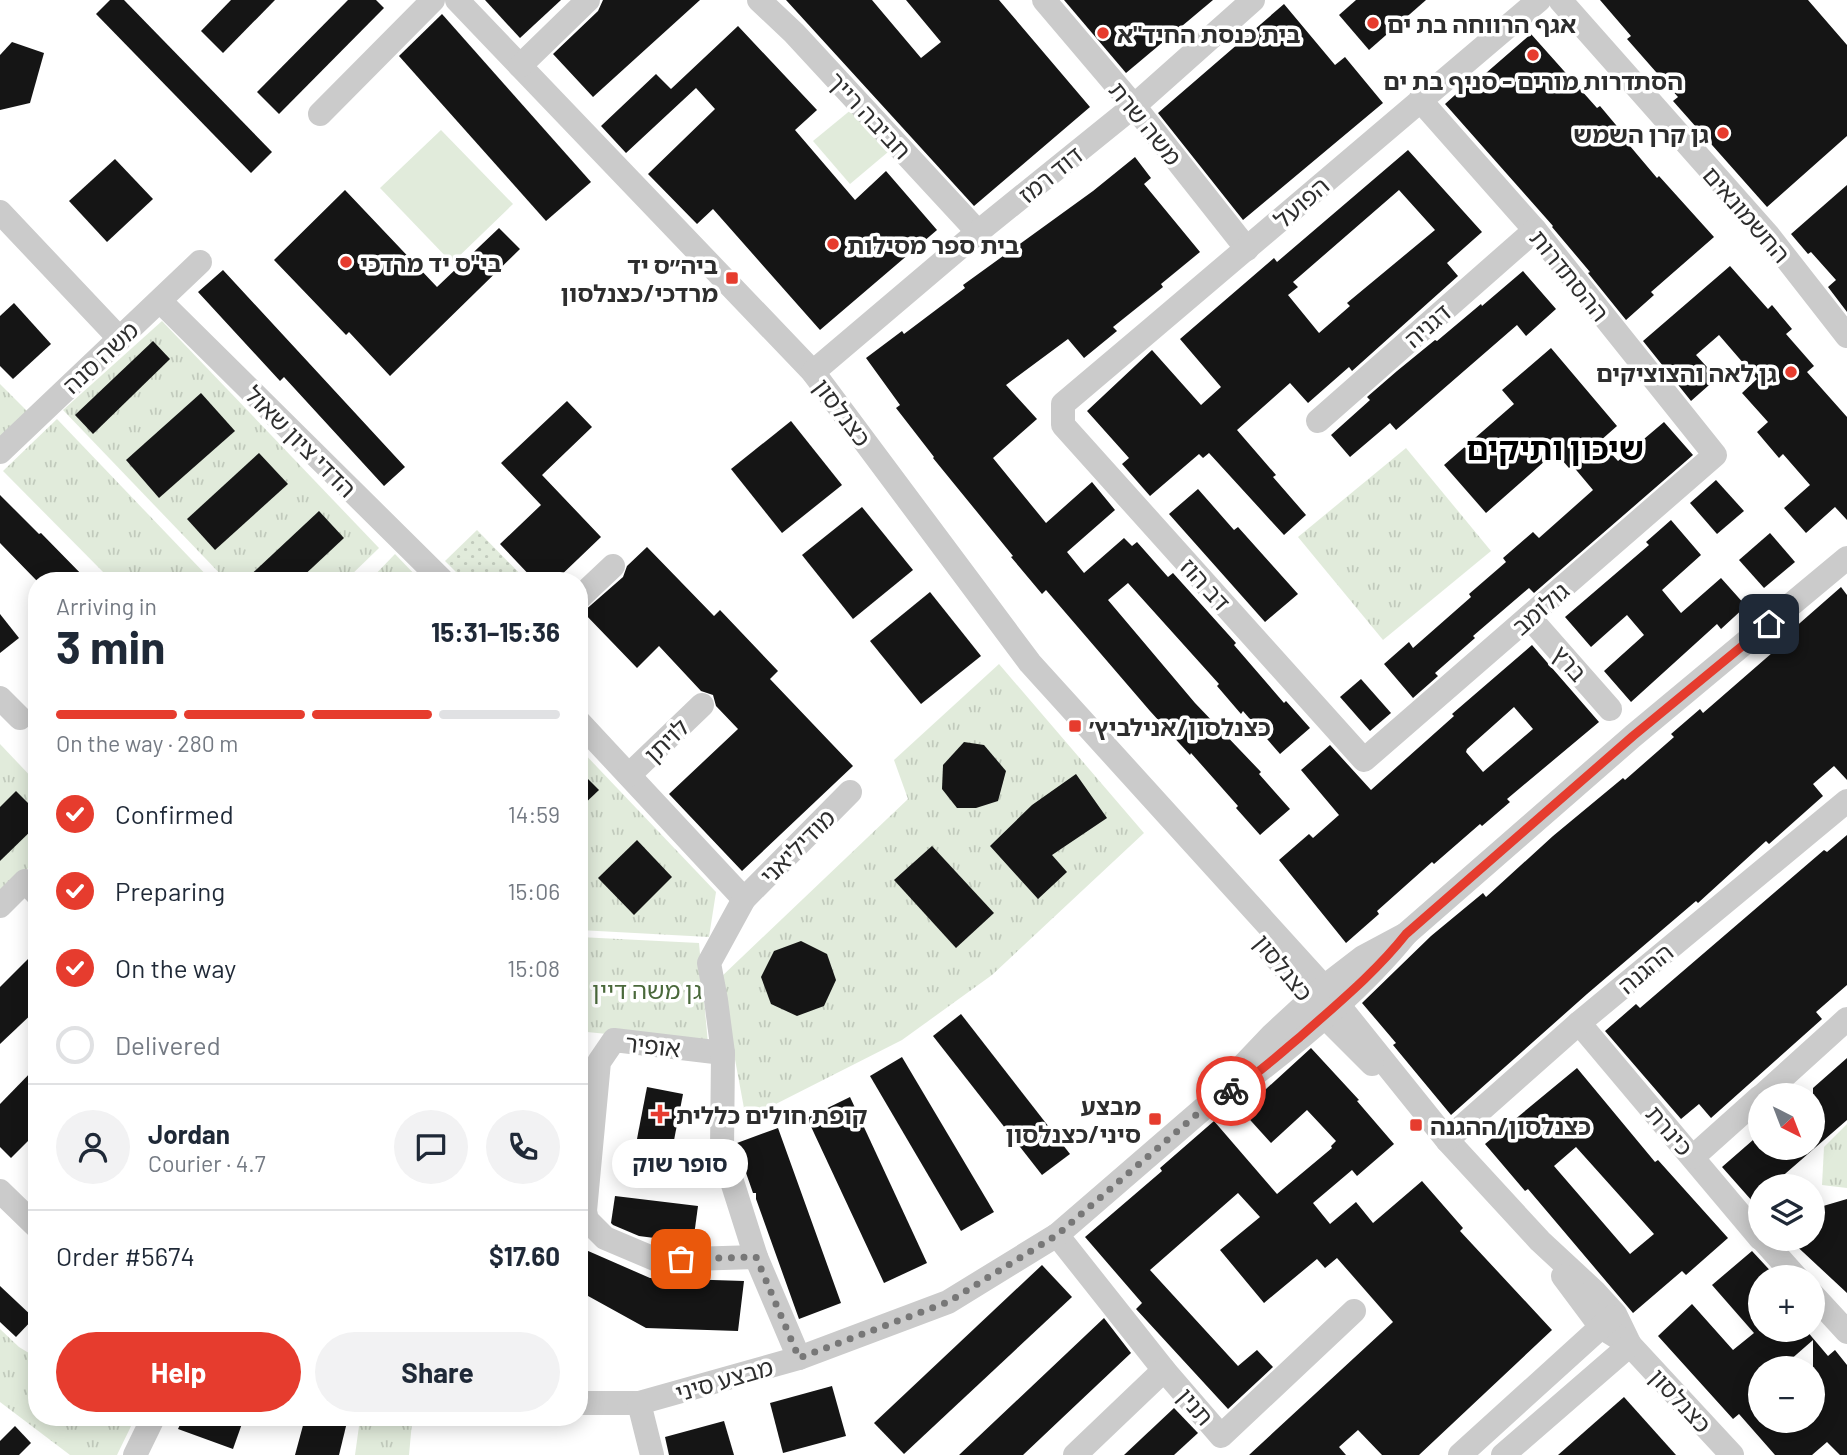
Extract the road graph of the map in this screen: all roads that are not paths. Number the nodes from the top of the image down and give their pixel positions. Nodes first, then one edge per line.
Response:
1 (433, 0) edge
2 (457, 0) edge
3 (588, 0) edge
4 (759, 0) edge
5 (1044, 0) edge
6 (1253, 0) edge
7 (1539, 0) edge
8 (1560, 0) edge
9 (520, 66) junction
10 (1420, 100) junction
11 (1134, 106) junction
12 (320, 114) dead end
13 (0, 212) edge
14 (1535, 230) junction
15 (978, 232) junction
16 (1247, 249) junction
17 (200, 262) dead end
18 (160, 302) junction
19 (1847, 336) edge
20 (120, 339) junction
21 (813, 372) junction
22 (1063, 404) joint
23 (1318, 421) dead end
24 (0, 452) edge
25 (1715, 455) joint
26 (1847, 558) edge
27 (614, 566) dead end
28 (434, 572) edge
29 (588, 590) edge
30 (1529, 617) junction
31 (0, 698) edge
32 (702, 705) dead end
33 (1610, 709) dead end
34 (20, 718) dead end
35 (588, 732) edge
36 (1364, 760) joint
37 (629, 775) junction
38 (850, 792) dead end
39 (1847, 801) edge
40 (28, 884) edge
41 (744, 899) junction
42 (0, 906) edge
43 (1324, 1002) junction
44 (1847, 1019) edge
45 (1578, 1023) junction
46 (723, 1053) junction
47 (1776, 1083) edge
48 (588, 1085) edge
49 (1748, 1108) edge
50 (1447, 1140) junction
51 (1693, 1157) junction
52 (0, 1191) edge
53 (28, 1218) edge
54 (588, 1221) edge
55 (1748, 1223) edge
56 (1057, 1235) junction
57 (1540, 1241) junction
58 (1773, 1251) edge
59 (756, 1257) junction
60 (1785, 1265) edge
61 (1568, 1284) junction
62 (1825, 1308) edge
63 (1354, 1311) dead end
64 (1608, 1320) junction
65 (1847, 1331) edge
66 (1630, 1345) junction
67 (799, 1358) junction
68 (1564, 1359) junction
69 (1164, 1370) junction
70 (588, 1403) edge
71 (639, 1404) junction
72 (149, 1426) edge
73 (135, 1455) edge
74 (652, 1455) edge
75 (1075, 1455) edge
76 (1460, 1455) edge
77 (1503, 1455) edge
78 (1732, 1455) edge

1 - 12 street
2 - 9 street, כצנלסון
3 - 9 street
4 - 15 street, חביבה רייך
5 - 11 street, משה שרת
6 - 11 street, דוד רמז
7 - 10 street, הפועל
8 - 19 street, החשמונאים
9 - 21 street, כצנלסון
10 - 14 street, ההסתדרות
10 - 16 street, הפועל
11 - 15 street, דוד רמז
11 - 16 street, משה שרת
13 - 20 street
14 - 23 street, דגניה
14 - 25 street, ההסתדרות
15 - 21 street, דוד רמז
16 - 22 street, הפועל
17 - 18 street, משה סנה
18 - 20 street, משה סנה
18 - 28 street, הדדי ציון שאול
20 - 24 street, משה סנה
21 - 43 street, כצנלסון
22 - 36 street, דב הוז
25 - 30 street, גולומב
26 - 43 street, מבצע סיני
27 - 29 street
30 - 33 street, ברץ
30 - 36 street, גולומב
31 - 34 street
32 - 37 street, לויתן
35 - 37 street
37 - 41 street
38 - 41 street, מודיליאני
39 - 45 street, ההגנה
40 - 42 street
41 - 46 street, מודיליאני
43 - 50 street, כצנלסון
43 - 56 street, מבצע סיני
44 - 47 street
45 - 50 street, ההגנה
45 - 51 street, כינרת
46 - 48 street, אופיר
46 - 59 street, מודיליאני
49 - 51 street
50 - 57 street, כצנלסון
51 - 55 street, כינרת
52 - 53 street
54 - 59 street, אופיר
56 - 67 street, מבצע סיני
56 - 69 street, תנין
57 - 61 street, כצנלסון
57 - 64 street, כצנלסון
58 - 60 street, כינרת
59 - 67 street, מודיליאני
61 - 64 street, כצנלסון
61 - 68 street
62 - 65 street
63 - 69 street, תנין
64 - 66 street, כצנלסון
64 - 68 street
66 - 77 street
66 - 78 street, כצנלסון
67 - 71 street, מבצע סיני
68 - 76 street
69 - 75 street
70 - 71 street, מבצע סיני
71 - 74 street
72 - 73 street

